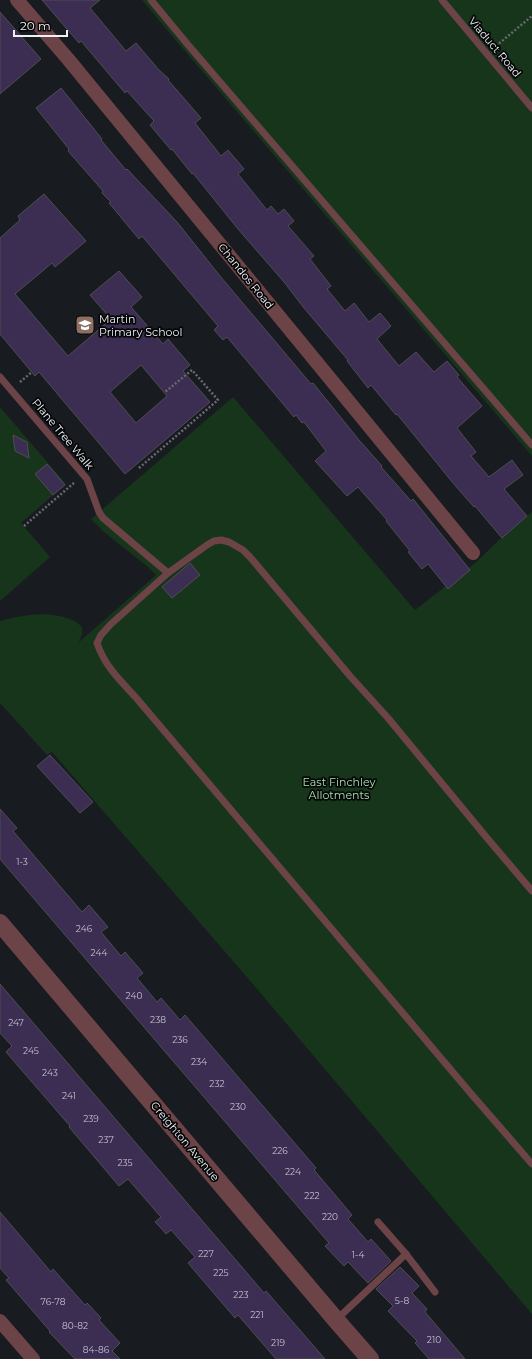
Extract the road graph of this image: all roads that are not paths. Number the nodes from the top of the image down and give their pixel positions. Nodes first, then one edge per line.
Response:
1 (17, 0) edge
2 (151, 0) edge
3 (442, 0) edge
4 (532, 108) edge
5 (0, 377) edge
6 (532, 445) edge
7 (473, 553) dead end
8 (168, 573) junction
9 (532, 891) edge
10 (0, 923) edge
11 (532, 1164) edge
12 (378, 1222) dead end
13 (406, 1254) junction
14 (435, 1292) dead end
15 (336, 1320) junction
16 (0, 1321) edge
17 (32, 1359) edge
18 (370, 1359) edge

1 - 7 street, Chandos Road
2 - 6 lane
3 - 4 lane, Viaduct Road
5 - 8 lane, Plane Tree Walk
8 - 9 lane
8 - 11 lane
10 - 15 street, Creighton Avenue
12 - 13 lane
13 - 14 lane
13 - 15 lane
15 - 18 street, Creighton Avenue
16 - 17 street

